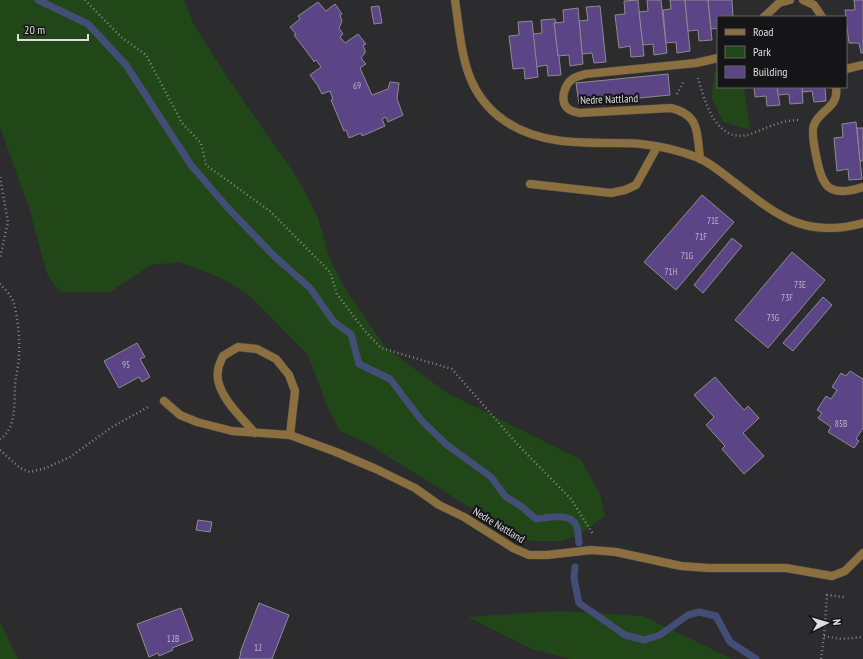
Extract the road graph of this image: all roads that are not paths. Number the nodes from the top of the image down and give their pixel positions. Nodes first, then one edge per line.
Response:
1 (455, 0) edge
2 (790, 0) edge
3 (803, 0) edge
4 (765, 16) edge
5 (821, 16) edge
6 (717, 58) edge
7 (863, 65) edge
8 (847, 69) edge
9 (836, 88) edge
10 (657, 147) junction
11 (700, 159) junction
12 (530, 184) dead end
13 (863, 188) edge
14 (863, 223) edge
15 (164, 401) road end
16 (255, 433) junction
17 (290, 435) junction
18 (863, 553) edge

1 - 10 street
2 - 4 street
3 - 5 street
6 - 11 street, Nedre Nattland
7 - 8 street
9 - 13 street
10 - 11 street
10 - 12 street
11 - 14 street
15 - 16 street, Nedre Nattland
16 - 17 street, Nedre Nattland
16 - 17 street
17 - 18 street, Nedre Nattland

